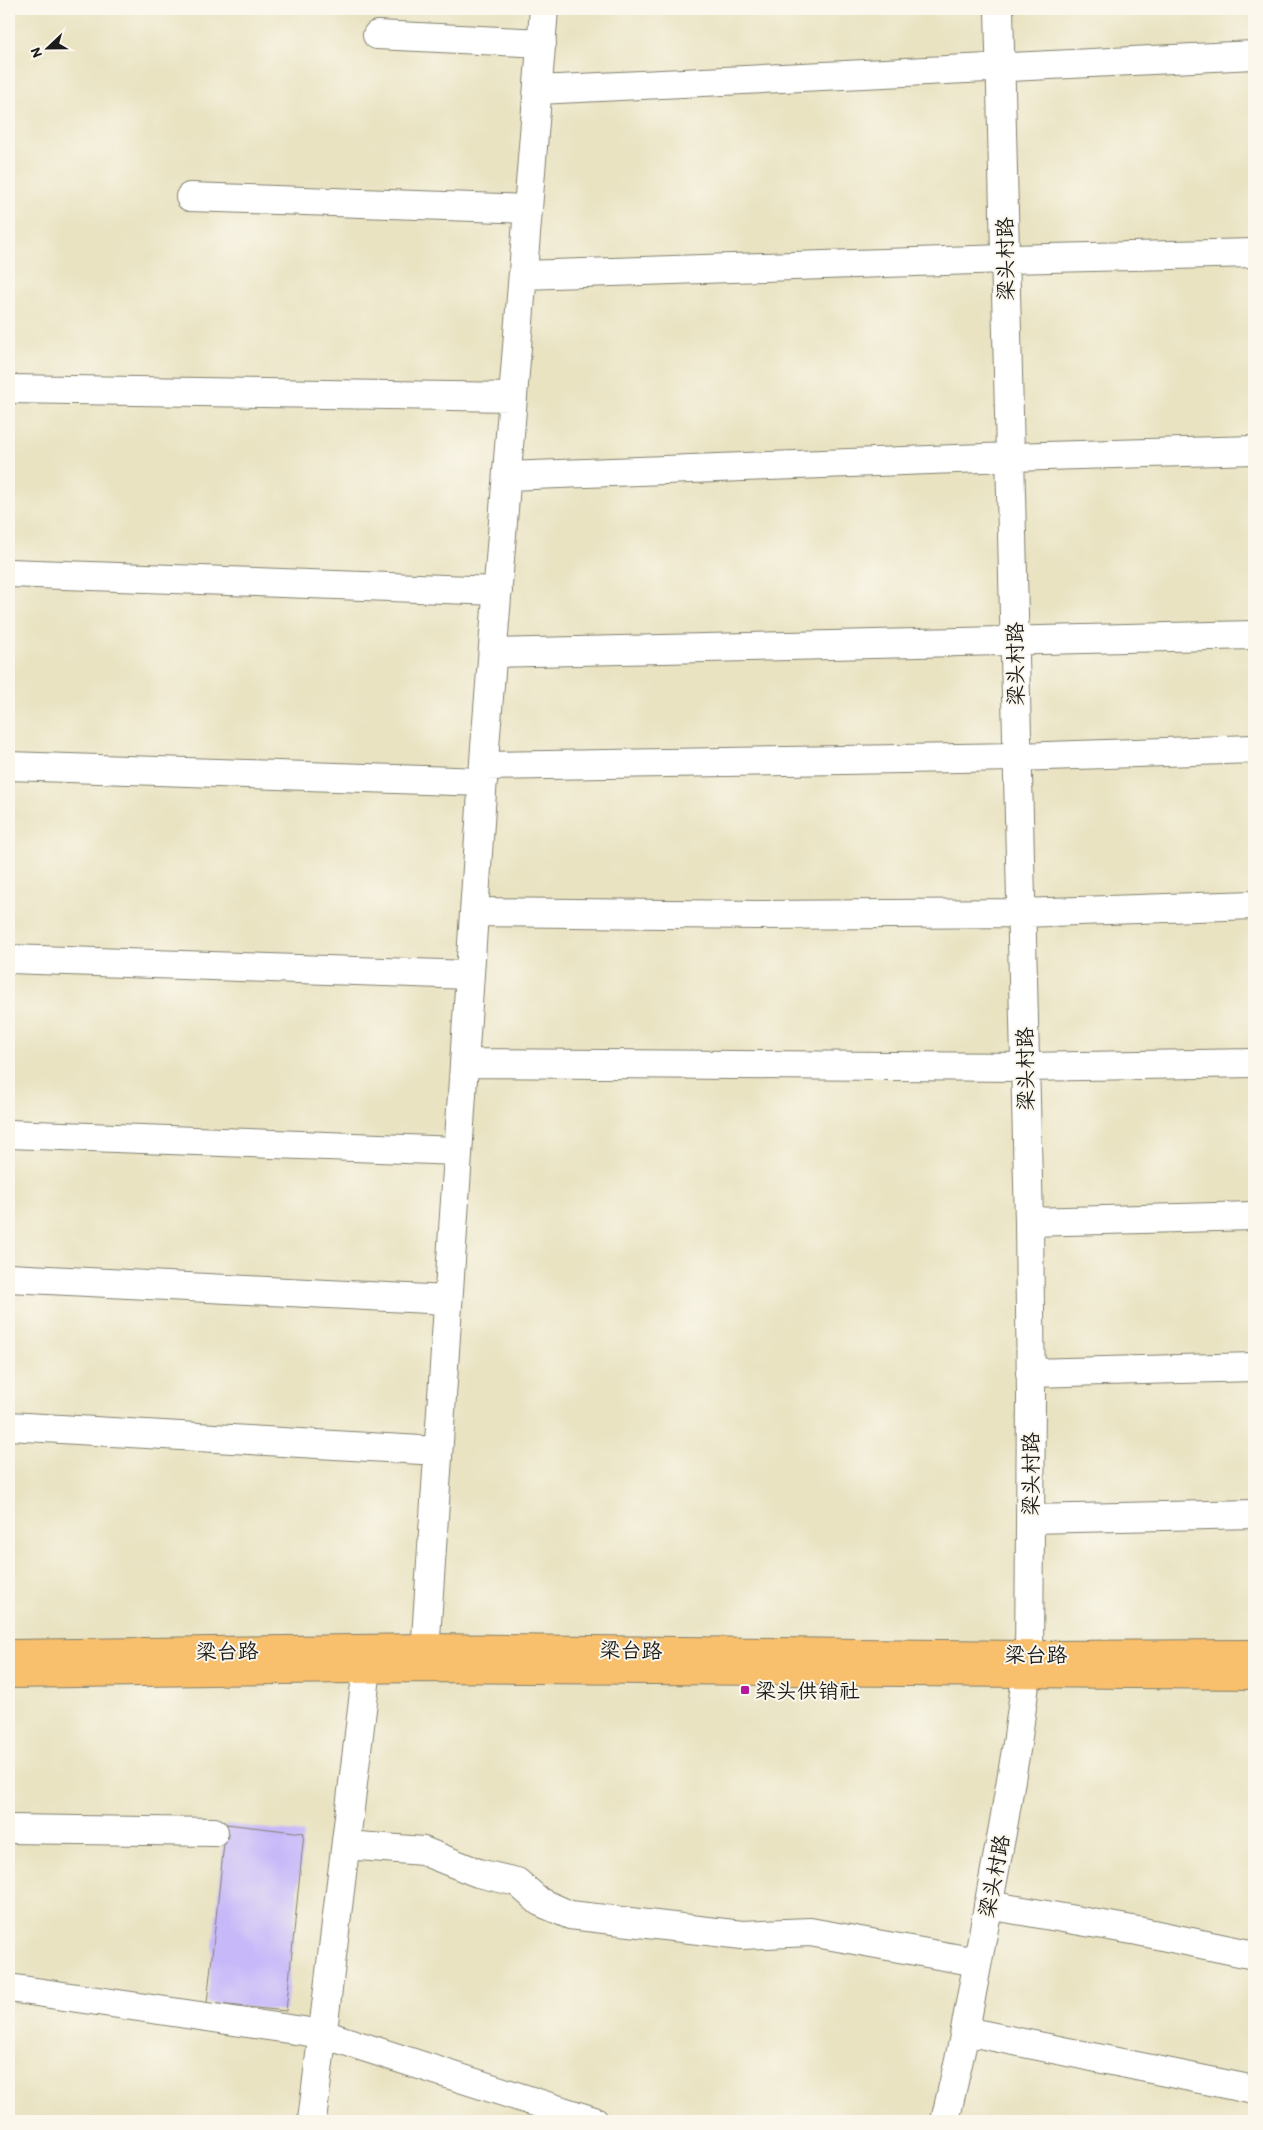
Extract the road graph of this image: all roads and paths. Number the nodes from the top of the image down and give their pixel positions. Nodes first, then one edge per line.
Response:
1 (544, 9) edge
2 (999, 9) edge
3 (376, 35) dead end
4 (542, 44) junction
5 (1254, 55) edge
6 (1000, 67) junction
7 (538, 90) junction
8 (190, 197) dead end
9 (528, 209) junction
10 (1254, 253) edge
11 (1005, 259) junction
12 (523, 275) junction
13 (9, 389) edge
14 (513, 397) junction
15 (1254, 450) edge
16 (1010, 457) junction
17 (507, 476) junction
18 (9, 573) edge
19 (498, 591) junction
20 (1254, 635) edge
21 (1014, 640) junction
22 (493, 654) junction
23 (1254, 749) edge
24 (1018, 757) junction
25 (9, 766) edge
26 (483, 774) junction
27 (1254, 906) edge
28 (474, 912) junction
29 (1021, 913) junction
30 (9, 959) edge
31 (470, 975) junction
32 (464, 1063) junction
33 (1254, 1063) edge
34 (1024, 1067) junction
35 (9, 1134) edge
36 (458, 1151) junction
37 (1254, 1216) edge
38 (1029, 1222) junction
39 (9, 1278) edge
40 (448, 1300) junction
41 (1254, 1367) edge
42 (1030, 1373) junction
43 (9, 1426) edge
44 (438, 1451) junction
45 (1254, 1514) edge
46 (1030, 1519) junction
47 (9, 1654) edge
48 (1254, 1654) edge
49 (424, 1658) junction
50 (367, 1659) junction
51 (1027, 1664) junction
52 (9, 1674) edge
53 (1254, 1675) edge
54 (9, 1829) edge
55 (214, 1832) dead end
56 (346, 1845) junction
57 (988, 1905) junction
58 (1254, 1955) edge
59 (977, 1962) junction
60 (9, 1988) edge
61 (964, 2031) junction
62 (323, 2034) junction
63 (1254, 2090) edge
64 (312, 2121) edge
65 (594, 2121) edge
66 (945, 2121) edge

1 - 4 street
2 - 6 street, 梁头村路
3 - 4 street
4 - 7 street
5 - 6 street
6 - 7 street
6 - 11 street, 梁头村路
7 - 9 street
8 - 9 street
9 - 12 street
10 - 11 street
11 - 12 street
11 - 16 street, 梁头村路
12 - 14 street
13 - 14 street
14 - 17 street
15 - 16 street
16 - 17 street
16 - 21 street, 梁头村路
17 - 19 street
18 - 19 street
19 - 22 street
20 - 21 street
21 - 22 street
21 - 24 street, 梁头村路
22 - 26 street
23 - 24 street
24 - 26 street
24 - 29 street, 梁头村路
25 - 26 street
26 - 28 street
27 - 29 street
28 - 29 street
28 - 31 street
29 - 34 street, 梁头村路
30 - 31 street
31 - 32 street
32 - 34 street
32 - 36 street
33 - 34 street
34 - 38 street, 梁头村路
35 - 36 street
36 - 40 street
37 - 38 street
38 - 42 street, 梁头村路
39 - 40 street
40 - 44 street
41 - 42 street
42 - 46 street, 梁头村路
43 - 44 street
44 - 49 street
45 - 46 street
46 - 51 street, 梁头村路
47 - 50 main road, 梁台路
48 - 51 main road, 梁台路
49 - 50 main road, 梁台路
49 - 51 main road, 梁台路
50 - 52 main road, 梁台路
50 - 56 street
51 - 53 main road, 梁台路
51 - 57 street, 梁头村路
54 - 55 street
56 - 59 street
56 - 62 street
57 - 58 street
57 - 59 street, 梁头村路
59 - 61 street, 梁头村路
60 - 62 street
61 - 63 street
61 - 66 street, 梁头村路
62 - 64 street
62 - 65 street

